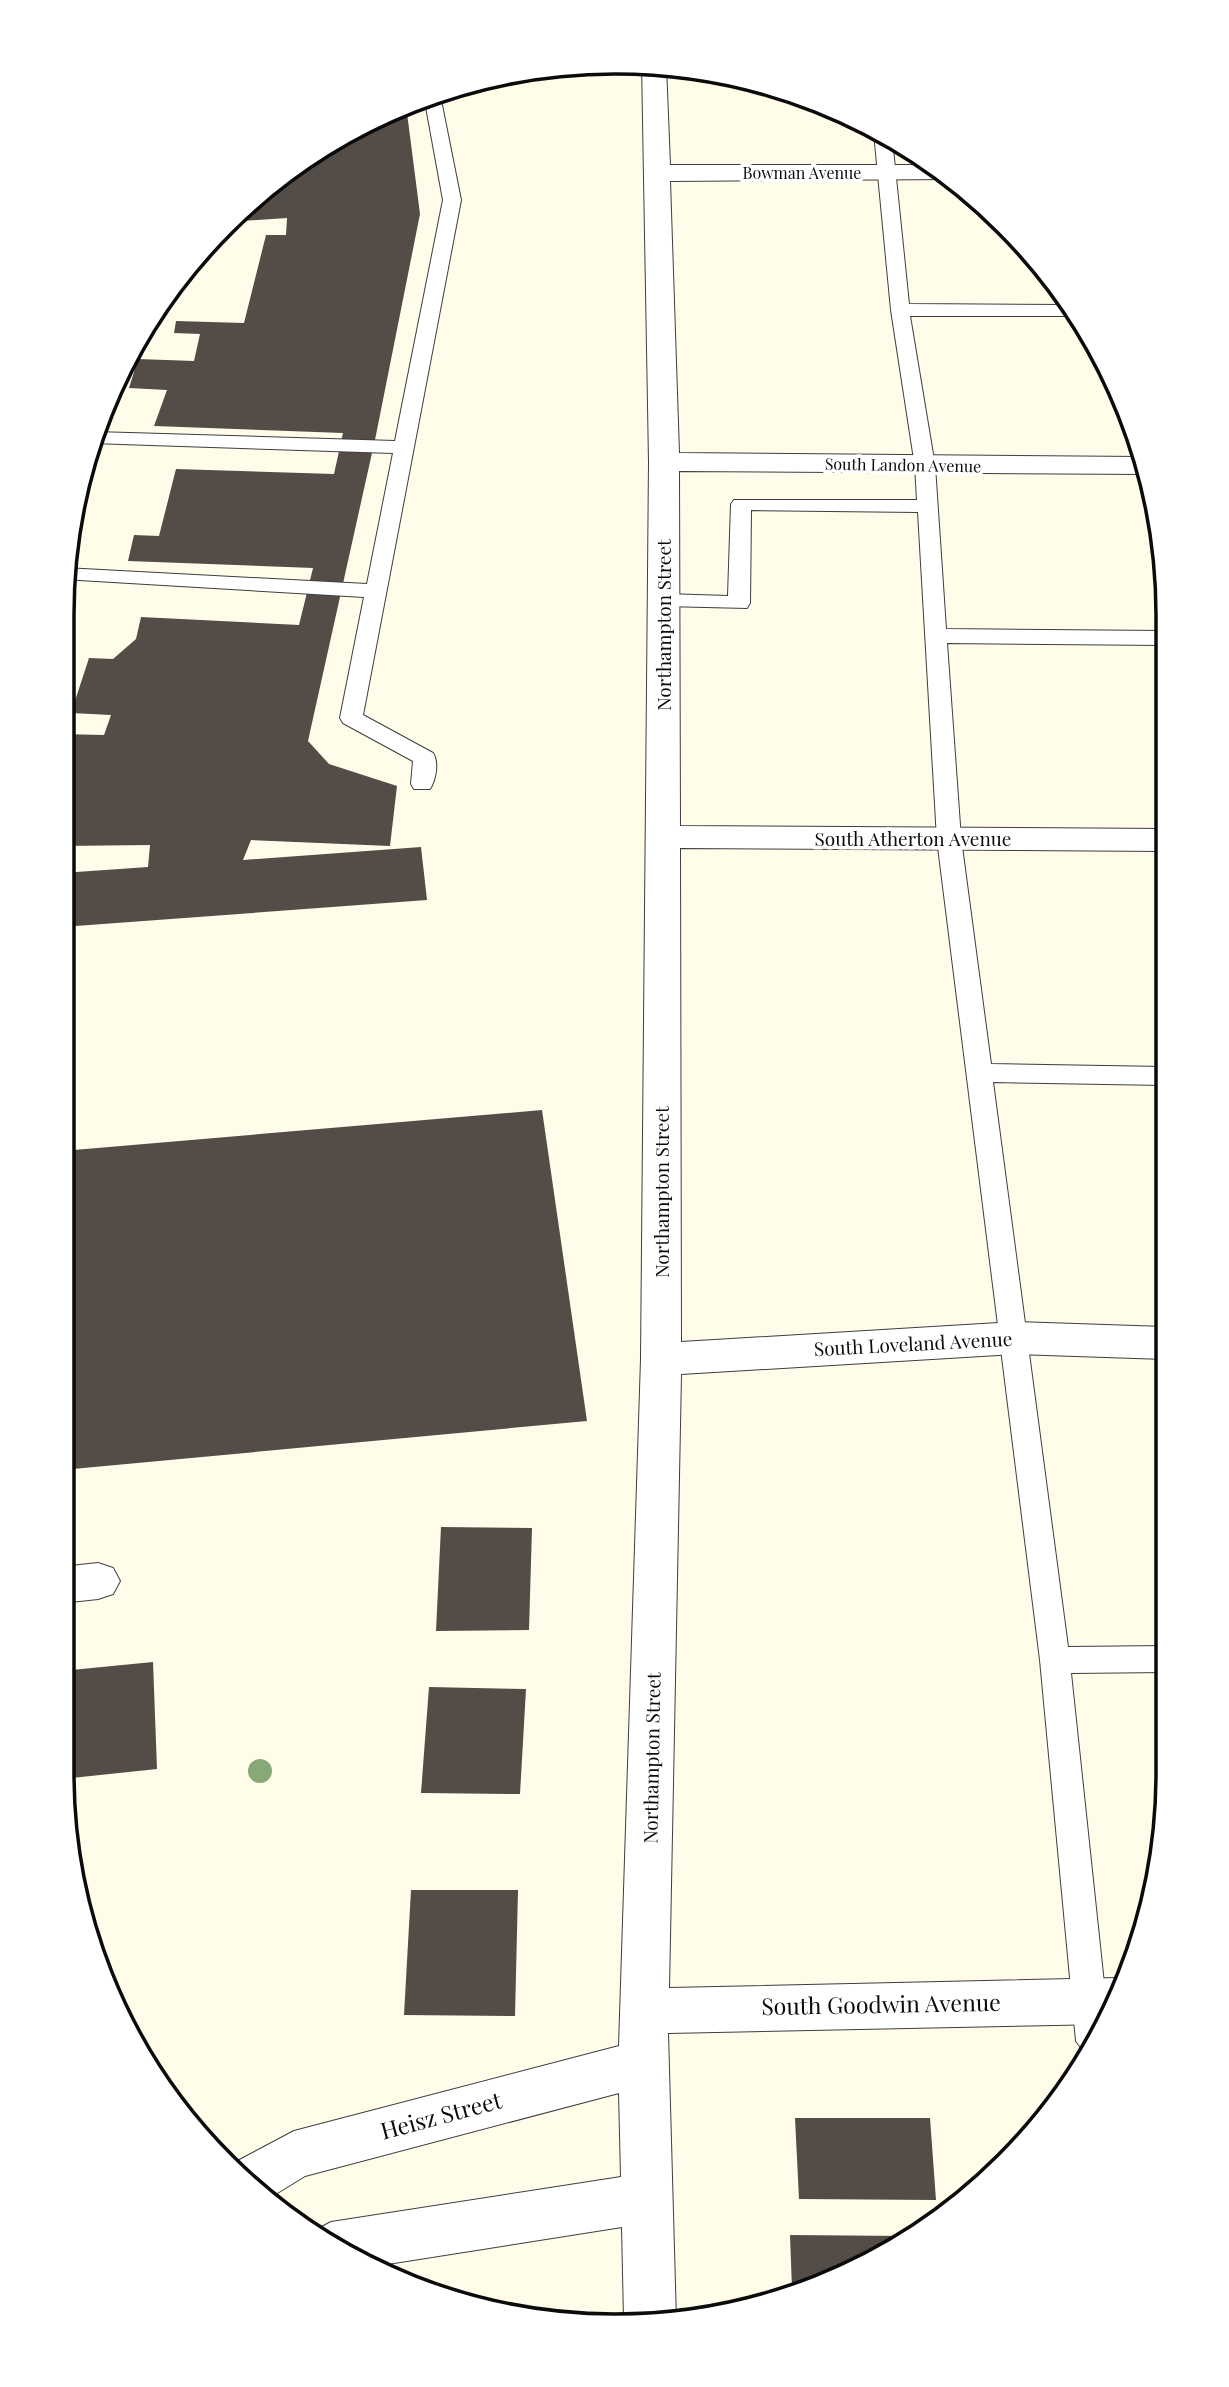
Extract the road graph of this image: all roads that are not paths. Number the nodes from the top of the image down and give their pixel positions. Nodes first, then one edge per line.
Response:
1 (654, 75) edge
2 (434, 105) edge
3 (884, 145) edge
4 (657, 173) junction
5 (885, 173) junction
6 (927, 173) edge
7 (900, 310) junction
8 (1062, 311) edge
9 (103, 438) edge
10 (406, 447) junction
11 (664, 462) junction
12 (925, 466) junction
13 (1135, 466) edge
14 (928, 506) junction
15 (75, 575) edge
16 (377, 591) junction
17 (664, 600) junction
18 (936, 636) junction
19 (1156, 638) edge
20 (422, 784) dead end
21 (663, 837) junction
22 (949, 839) junction
23 (1156, 840) edge
24 (980, 1073) junction
25 (1156, 1076) edge
26 (1015, 1338) junction
27 (1156, 1343) edge
28 (661, 1359) junction
29 (1156, 1659) edge
30 (1055, 1660) junction
31 (646, 2011) junction
32 (1100, 2012) edge
33 (1099, 2014) edge
34 (643, 2063) junction
35 (256, 2177) edge
36 (649, 2199) junction
37 (350, 2244) edge
38 (650, 2312) edge

1 - 4 street, Northampton Street
2 - 10 lane
3 - 5 lane
4 - 5 street, Bowman Avenue
4 - 11 street, Northampton Street
5 - 6 street, Bowman Avenue
5 - 7 lane
7 - 8 lane
7 - 12 lane
9 - 10 lane
10 - 16 lane
11 - 12 street, South Landon Avenue
11 - 17 street, Northampton Street
12 - 13 street, South Landon Avenue
12 - 14 lane
14 - 17 lane
14 - 18 lane
15 - 16 lane
16 - 20 lane
17 - 21 street, Northampton Street
18 - 19 lane
18 - 22 lane
21 - 22 street, South Atherton Avenue
21 - 28 street, Northampton Street
22 - 23 street, South Atherton Avenue
22 - 24 lane
24 - 25 lane
24 - 26 lane
26 - 27 street, South Loveland Avenue
26 - 28 street, South Loveland Avenue
26 - 30 lane
28 - 31 street, Northampton Street
29 - 30 lane
30 - 32 lane
31 - 33 street, South Goodwin Avenue
31 - 34 street, Northampton Street
34 - 35 street, Heisz Street
34 - 36 street, Northampton Street
36 - 37 street
36 - 38 street, Northampton Street

